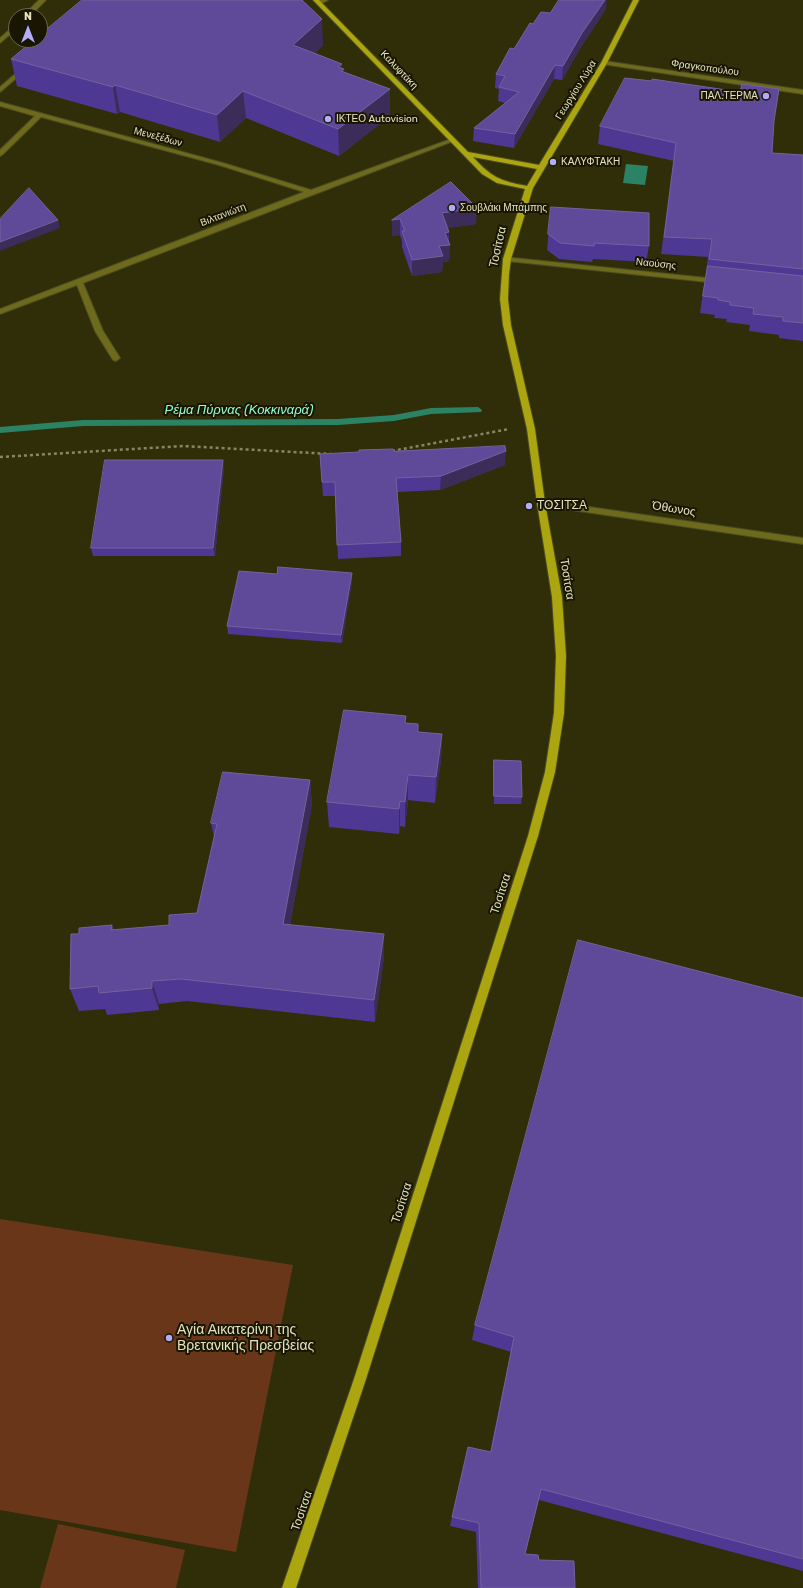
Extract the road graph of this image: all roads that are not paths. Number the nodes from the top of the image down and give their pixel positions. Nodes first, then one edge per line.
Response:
1 (43, 0) edge
2 (636, 0) edge
3 (320, 1) edge
4 (34, 8) edge
5 (8, 34) edge
6 (0, 41) edge
7 (604, 63) junction
8 (29, 65) edge
9 (0, 90) edge
10 (803, 92) edge
11 (0, 104) edge
12 (40, 115) junction
13 (453, 140) junction
14 (0, 154) edge
15 (466, 154) junction
16 (540, 167) junction
17 (528, 188) junction
18 (311, 192) junction
19 (507, 259) junction
20 (725, 281) edge
21 (79, 282) junction
22 (0, 312) edge
23 (116, 358) dead end
24 (541, 502) junction
25 (803, 541) edge
26 (289, 1588) edge

1 - 4 street
2 - 7 main road, Γεωργίου Λύρα
3 - 13 main road, Καλυφτάκη
5 - 6 street
7 - 10 street, Φραγκοπούλου
7 - 16 main road, Γεωργίου Λύρα
8 - 9 street
11 - 12 street, Μενεξέδων
12 - 14 street
12 - 18 street, Μενεξέδων
13 - 15 main road, Καλυφτάκη
13 - 18 street, Βιλτανιώτη
15 - 16 main road
15 - 17 main road, Καλυφτάκη
16 - 17 main road, Γεωργίου Λύρα
17 - 19 main road, Τοσίτσα
18 - 21 street, Βιλτανιώτη
19 - 20 street, Ναούσης
19 - 24 main road, Τοσίτσα
21 - 22 street, Βιλτανιώτη
21 - 23 street
24 - 25 street, Όθωνος
24 - 26 main road, Τοσίτσα

